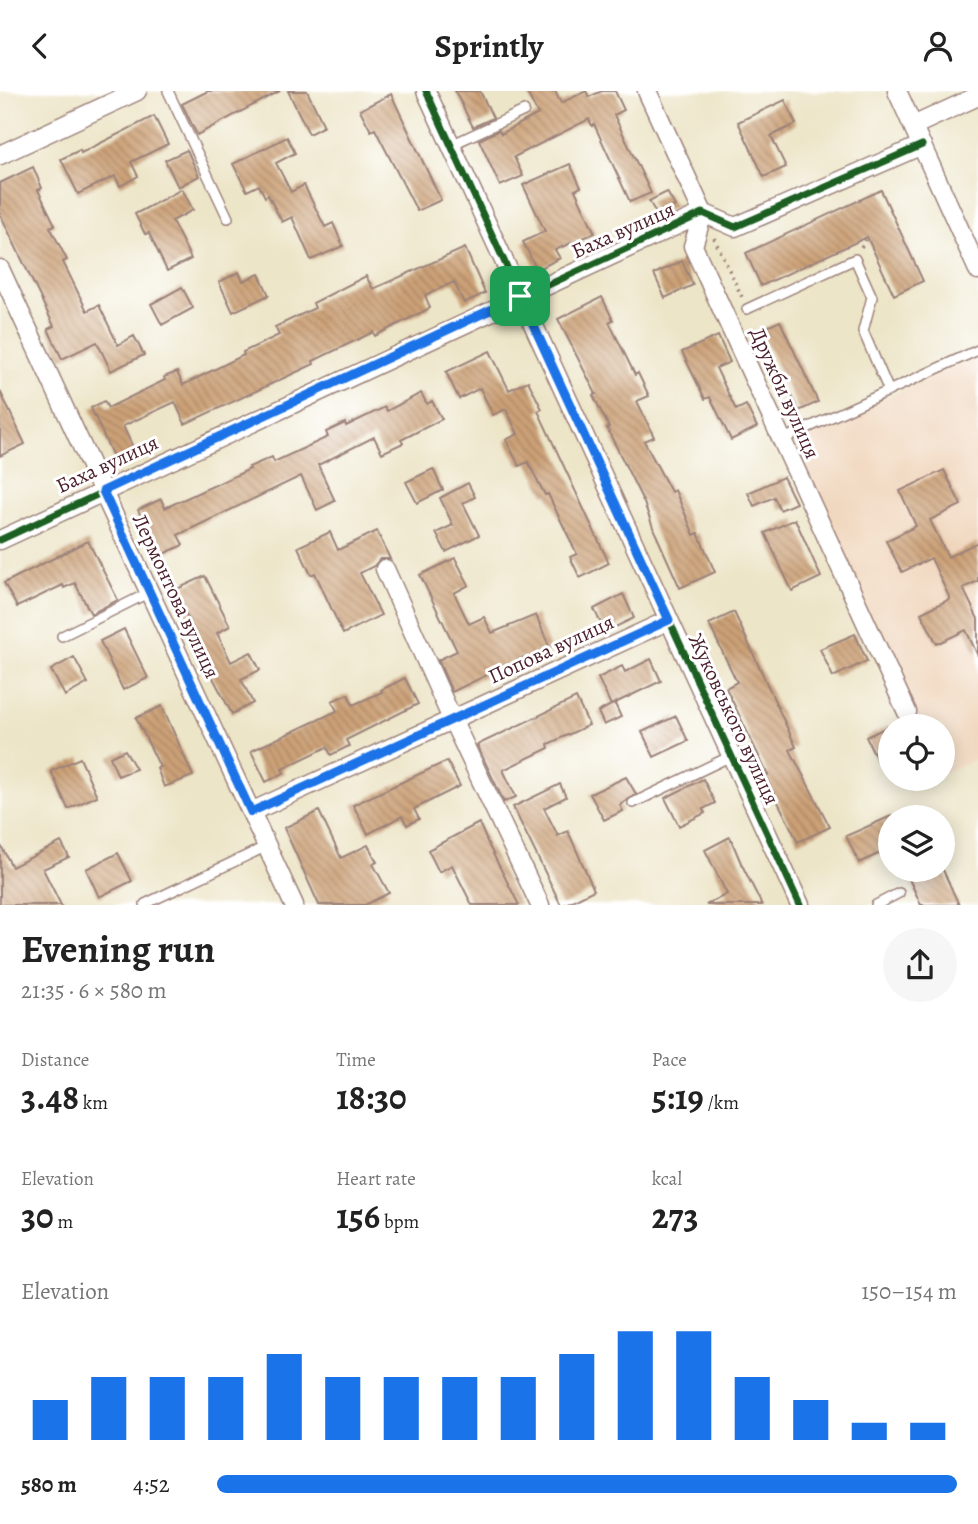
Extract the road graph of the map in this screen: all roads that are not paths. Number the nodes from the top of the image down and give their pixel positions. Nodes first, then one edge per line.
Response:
1 (168, 91) edge
2 (426, 91) edge
3 (647, 91) edge
4 (897, 91) edge
5 (129, 93) edge
6 (978, 96) edge
7 (524, 111) dead end
8 (913, 126) junction
9 (451, 145) junction
10 (922, 145) junction
11 (0, 155) edge
12 (703, 213) junction
13 (228, 218) dead end
14 (0, 269) edge
15 (978, 270) edge
16 (520, 296) junction
17 (747, 309) road end
18 (978, 350) edge
19 (889, 391) junction
20 (781, 440) junction
21 (103, 491) junction
22 (0, 540) edge
23 (385, 569) dead end
24 (149, 592) junction
25 (669, 620) junction
26 (62, 636) dead end
27 (906, 712) dead end
28 (452, 719) junction
29 (731, 756) junction
30 (633, 803) dead end
31 (251, 812) junction
32 (267, 846) junction
33 (899, 894) dead end
34 (796, 903) edge
35 (145, 904) edge
36 (294, 905) edge
37 (540, 905) edge
38 (876, 905) edge

1 - 13 lane
2 - 9 street, Жуковського вулиця
3 - 12 street
4 - 8 street
5 - 11 street
6 - 8 street
7 - 9 lane
8 - 10 street
9 - 16 street, Жуковського вулиця
10 - 12 street, Баха вулиця
10 - 15 street
12 - 16 street, Баха вулиця
12 - 20 street, Дружби вулиця
14 - 21 street, Лермонтова вулиця
16 - 21 street, Баха вулиця
16 - 25 street, Жуковського вулиця
17 - 19 lane
18 - 19 lane
19 - 20 lane
20 - 27 street, Дружби вулиця
21 - 22 street, Баха вулиця
21 - 24 street, Лермонтова вулиця
23 - 28 street
24 - 26 lane
24 - 31 street, Лермонтова вулиця
25 - 28 street, Попова вулиця
25 - 29 street, Жуковського вулиця
28 - 31 street, Попова вулиця
28 - 37 street
29 - 30 lane
29 - 34 street, Жуковського вулиця
31 - 32 street, Лермонтова вулиця
32 - 35 lane
32 - 36 street, Лермонтова вулиця
33 - 38 lane

